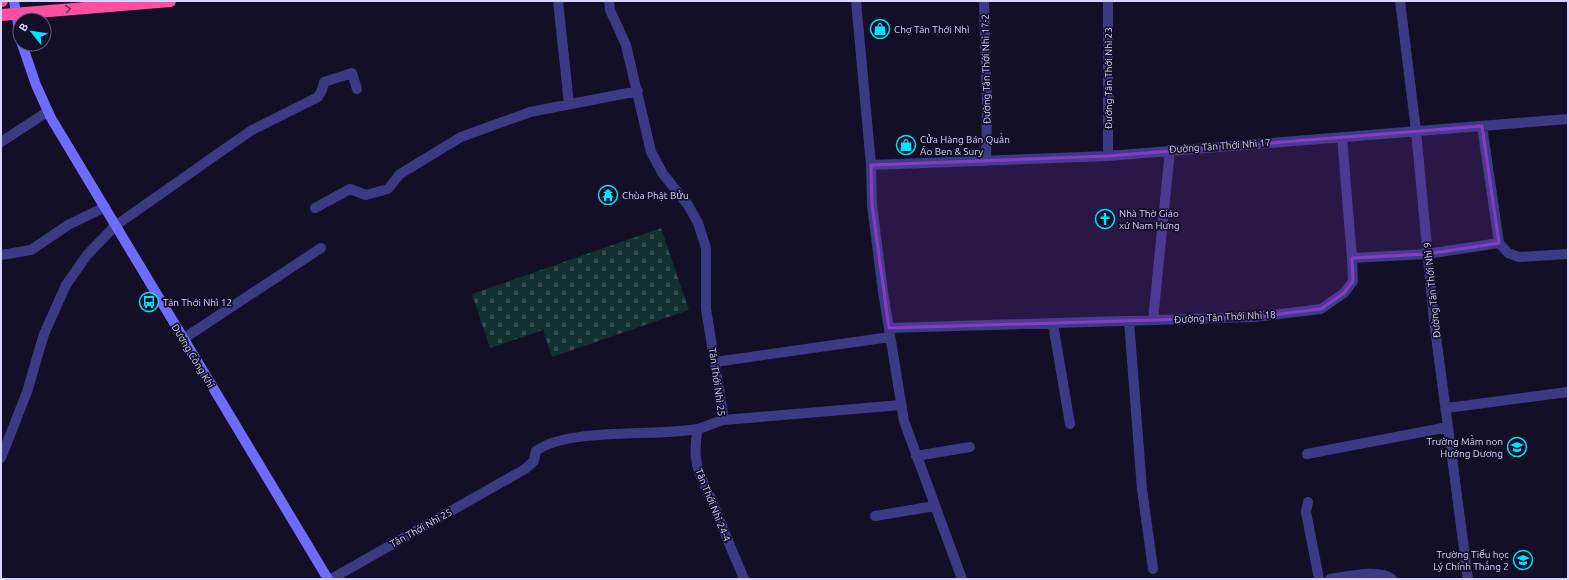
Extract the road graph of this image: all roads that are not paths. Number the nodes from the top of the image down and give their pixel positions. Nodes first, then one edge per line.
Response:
1 (14, 1) edge
2 (170, 1) edge
3 (558, 1) edge
4 (609, 1) edge
5 (856, 1) edge
6 (984, 1) edge
7 (1108, 1) edge
8 (1400, 1) edge
9 (15, 12) edge
10 (28, 12) edge
11 (12, 13) edge
12 (1, 15) edge
13 (25, 52) edge
14 (357, 89) dead end
15 (638, 91) junction
16 (570, 104) junction
17 (47, 112) junction
18 (1568, 119) edge
19 (1482, 126) junction
20 (1416, 131) junction
21 (1342, 137) junction
22 (1, 142) edge
23 (1170, 150) junction
24 (1108, 156) junction
25 (986, 161) junction
26 (871, 165) junction
27 (105, 207) junction
28 (315, 208) dead end
29 (115, 226) junction
30 (1500, 243) junction
31 (321, 248) dead end
32 (1427, 254) junction
33 (1568, 254) edge
34 (1, 256) edge
35 (1352, 258) junction
36 (1153, 320) junction
37 (1129, 321) junction
38 (1053, 324) junction
39 (889, 333) junction
40 (183, 339) junction
41 (715, 362) junction
42 (1568, 392) edge
43 (901, 405) junction
44 (1447, 408) junction
45 (724, 420) junction
46 (1070, 424) dead end
47 (1448, 426) junction
48 (698, 429) junction
49 (970, 447) dead end
50 (1307, 454) dead end
51 (916, 456) junction
52 (1, 458) edge
53 (1308, 502) dead end
54 (935, 506) junction
55 (875, 516) dead end
56 (1153, 569) dead end
57 (329, 579) edge
58 (744, 579) edge
59 (962, 579) edge
60 (1319, 579) edge
61 (1330, 579) edge
62 (1392, 579) edge
63 (1468, 579) edge

1 - 9 main road
10 -> 2 highway
3 - 16 street
4 - 15 street, Tân Thới Nhì 25
5 - 26 street
6 - 25 street, Đường Tân Thới Nhì 17-2
7 - 24 street, Đường Tân Thới Nhì 23
8 - 20 street, Đường Tân Thới Nhì 9
11 - 12 highway
13 - 17 main road, Dương Công Khi
14 - 29 street
15 - 16 street
15 - 41 street, Tân Thới Nhì 25
16 - 28 street
17 - 22 street
17 - 27 main road, Dương Công Khi
18 - 19 street, Đường Tân Thới Nhì 17
19 - 20 street, Đường Tân Thới Nhì 17
19 - 30 street
20 - 21 street, Đường Tân Thới Nhì 17
20 - 32 street, Đường Tân Thới Nhì 9
21 - 23 street, Đường Tân Thới Nhì 17
21 - 35 street, Đường Tân Thới Nhì 18
23 - 24 street, Đường Tân Thới Nhì 17
23 - 36 street
24 - 25 street, Đường Tân Thới Nhì 17
25 - 26 street, Đường Tân Thới Nhì 17
26 - 39 street
27 - 29 main road, Dương Công Khi
27 - 34 street
29 - 40 main road, Dương Công Khi
29 - 52 street
30 - 32 street
30 - 33 street
31 - 40 street
32 - 35 street
32 - 44 street, Đường Tân Thới Nhì 9
35 - 36 street, Đường Tân Thới Nhì 18
36 - 37 street, Đường Tân Thới Nhì 18
37 - 38 street, Đường Tân Thới Nhì 18
37 - 56 street
38 - 39 street, Đường Tân Thới Nhì 18
38 - 46 street
39 - 41 street, Đường Tân Thới Nhì 18
39 - 43 street
40 - 57 main road, Dương Công Khi
41 - 45 street, Tân Thới Nhì 25
42 - 44 street
43 - 45 street
43 - 51 street
44 - 47 street, Đường Tân Thới Nhì 9
45 - 48 street, Tân Thới Nhì 25
47 - 50 street
47 - 63 street, Đường Tân Thới Nhì 9
48 - 57 street, Tân Thới Nhì 25
48 - 58 street, Tân Thới Nhì 24-4
49 - 51 street
51 - 54 street
53 - 60 street
54 - 55 street
54 - 59 street
61 - 62 street

